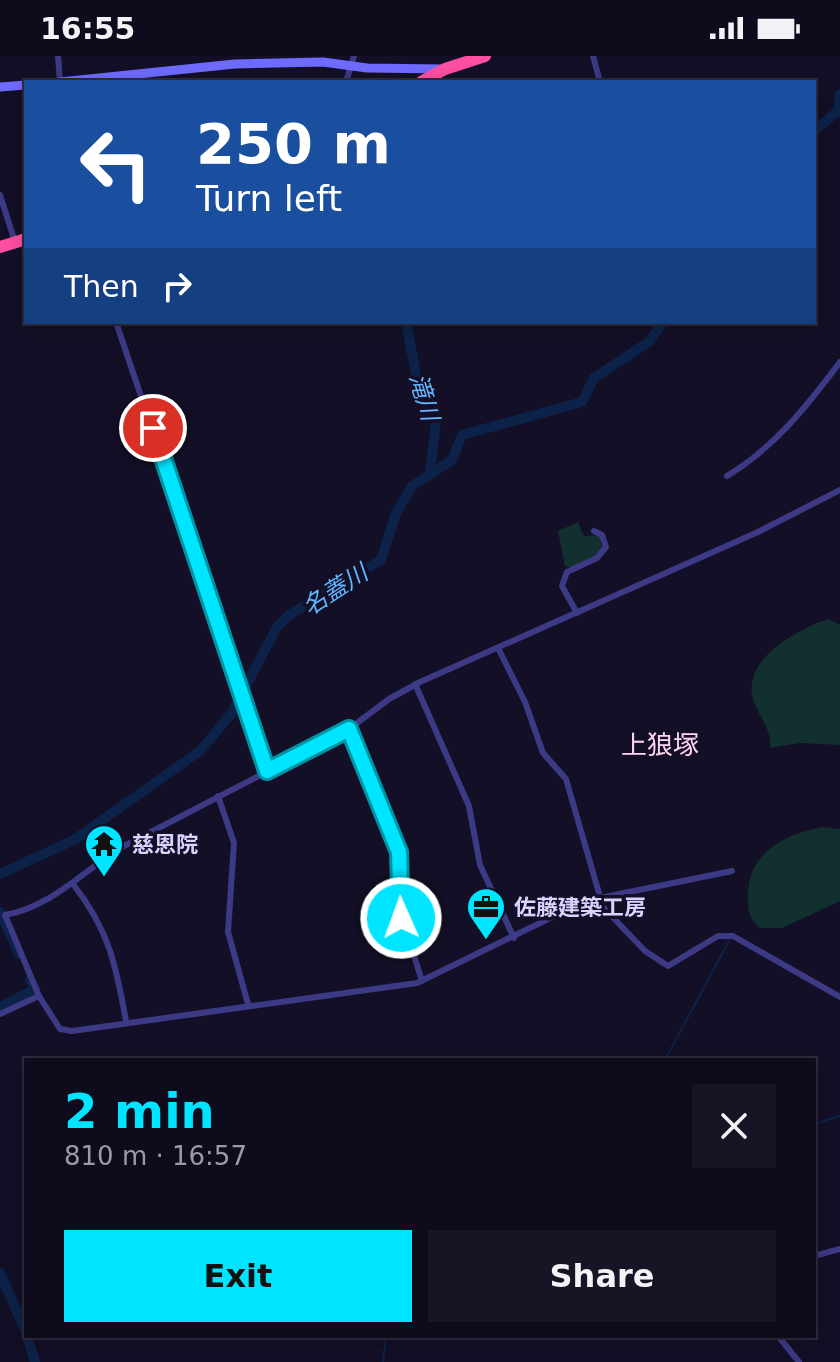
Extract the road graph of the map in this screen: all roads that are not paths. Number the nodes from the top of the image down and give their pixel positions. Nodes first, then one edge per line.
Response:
1 (58, 56) edge
2 (485, 56) edge
3 (593, 56) edge
4 (353, 60) edge
5 (445, 69) junction
6 (60, 80) edge
7 (79, 80) edge
8 (347, 80) edge
9 (425, 80) edge
10 (599, 80) edge
11 (24, 85) edge
12 (0, 87) edge
13 (0, 195) edge
14 (2, 212) edge
15 (20, 241) edge
16 (0, 247) edge
17 (117, 324) edge
18 (840, 362) edge
19 (727, 476) dead end
20 (840, 490) edge
21 (594, 531) dead end
22 (577, 613) junction
23 (498, 648) junction
24 (415, 684) junction
25 (349, 729) junction
26 (267, 771) junction
27 (218, 796) junction
28 (732, 871) dead end
29 (73, 884) junction
30 (599, 898) junction
31 (514, 938) junction
32 (422, 981) junction
33 (39, 996) junction
34 (840, 997) edge
35 (248, 1004) junction
36 (0, 1014) edge
37 (126, 1021) junction
38 (840, 1249) edge
39 (816, 1255) edge
40 (780, 1338) edge
41 (799, 1362) edge

1 - 6 street
2 - 5 highway
3 - 10 street
4 - 5 street
4 - 7 street
4 - 8 street
5 - 9 highway
11 - 12 street
13 - 14 street
14 - 15 street
15 - 16 highway
17 - 26 street
18 - 19 street
20 - 22 street
21 - 22 street
22 - 23 street
23 - 24 street
23 - 30 street
24 - 25 street
24 - 31 street
25 - 26 street
25 - 32 street
26 - 27 street
27 - 29 street
27 - 35 street
28 - 30 street
29 - 33 street
29 - 37 street
30 - 31 street
30 - 34 street
31 - 32 street
32 - 35 street
33 - 36 street
33 - 37 street
35 - 37 street
38 - 39 street
40 - 41 street

